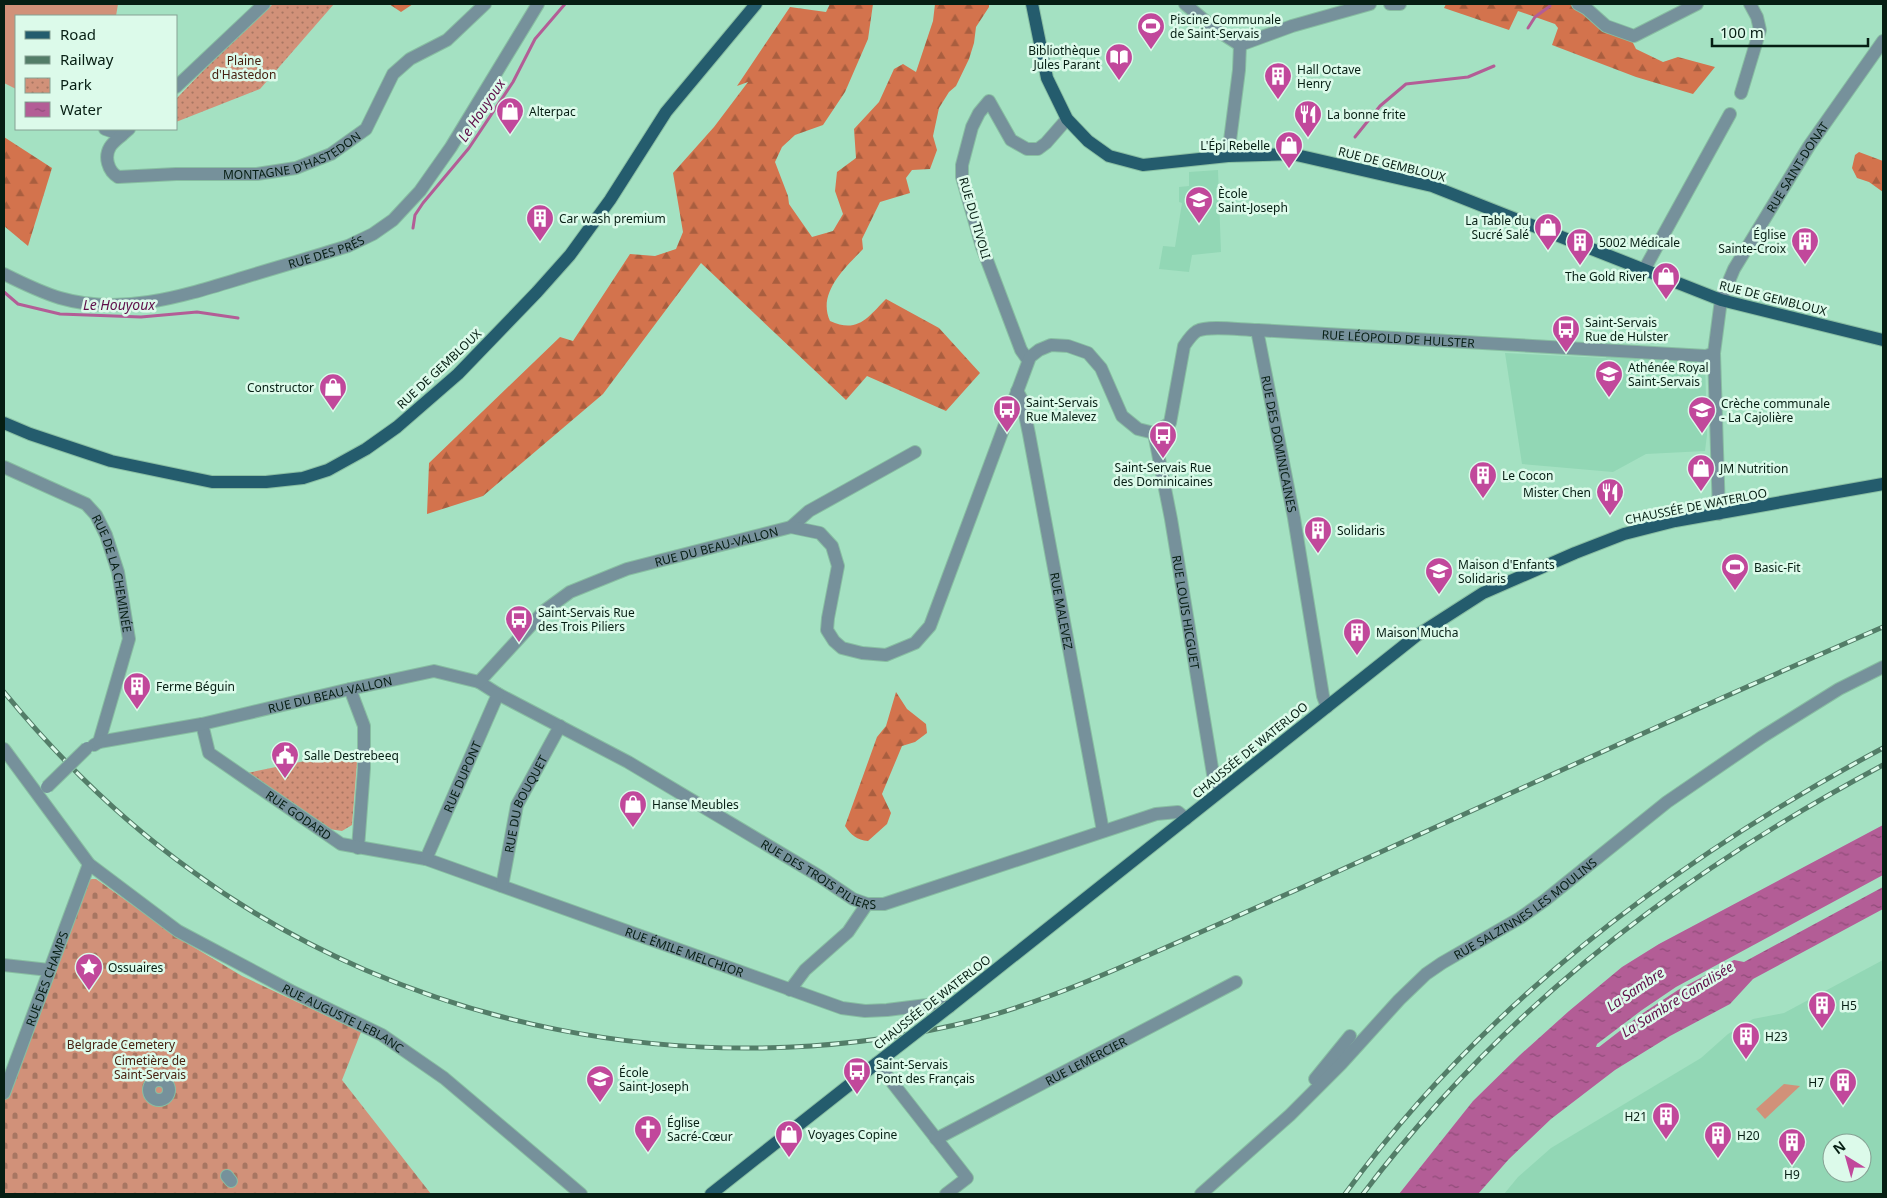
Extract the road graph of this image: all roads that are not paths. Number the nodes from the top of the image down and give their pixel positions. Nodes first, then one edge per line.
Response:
1 (264, 4) edge
2 (485, 4) edge
3 (538, 4) edge
4 (756, 4) edge
5 (1032, 4) edge
6 (1185, 4) edge
7 (1370, 4) edge
8 (1390, 4) edge
9 (1400, 4) edge
10 (1697, 4) edge
11 (1750, 4) edge
12 (1587, 5) edge
13 (1199, 10) edge
14 (1883, 41) edge
15 (1240, 45) junction
16 (178, 85) edge
17 (1741, 92) dead end
18 (1730, 114) dead end
19 (1066, 119) junction
20 (112, 130) edge
21 (126, 132) edge
22 (1228, 156) junction
23 (1644, 270) junction
24 (4, 274) edge
25 (1721, 300) junction
26 (1257, 330) junction
27 (1883, 340) edge
28 (1714, 353) junction
29 (1028, 360) junction
30 (1017, 391) junction
31 (4, 423) edge
32 (1154, 433) junction
33 (915, 452) dead end
34 (4, 467) edge
35 (1883, 484) edge
36 (1719, 514) junction
37 (791, 527) junction
38 (1883, 667) edge
39 (479, 682) junction
40 (350, 689) junction
41 (498, 694) junction
42 (1327, 707) junction
43 (202, 724) junction
44 (560, 726) junction
45 (99, 742) junction
46 (4, 749) edge
47 (42, 790) junction
48 (1221, 790) junction
49 (1186, 819) junction
50 (1103, 831) junction
51 (358, 848) junction
52 (426, 859) junction
53 (89, 864) junction
54 (502, 886) junction
55 (867, 904) junction
56 (4, 965) edge
57 (49, 970) junction
58 (1236, 982) dead end
59 (790, 990) junction
60 (949, 1007) junction
61 (1350, 1036) dead end
62 (877, 1063) junction
63 (4, 1093) edge
64 (1290, 1115) junction
65 (936, 1139) junction
66 (581, 1194) edge
67 (711, 1194) edge
68 (946, 1194) edge
69 (1201, 1194) edge

1 - 16 street
2 - 21 street, MONTAGNE D'HASTEDON
3 - 24 street, RUE DES PRÉS
4 - 31 main road, RUE DE GEMBLOUX
5 - 19 main road, RUE DE GEMBLOUX
6 - 13 street
7 - 15 street
8 - 9 street
10 - 12 street
11 - 17 street
13 - 15 street
14 - 25 street, RUE SAINT-DONAT
15 - 22 street
18 - 23 street
19 - 22 main road, RUE DE GEMBLOUX
19 - 29 street, RUE DU TIVOLI
20 - 21 street, MONTAGNE D'HASTEDON
22 - 23 main road, RUE DE GEMBLOUX
23 - 25 main road, RUE DE GEMBLOUX
25 - 27 main road, RUE DE GEMBLOUX
25 - 28 street, RUE SAINT-DONAT
26 - 28 street, RUE LÉOPOLD DE HULSTER
26 - 32 street, RUE LÉOPOLD DE HULSTER
26 - 42 street, RUE DES DOMINICAINES
28 - 36 street, RUE SAINT-DONAT
29 - 30 street, RUE DU BEAU-VALLON
29 - 32 street
30 - 37 street, RUE DU BEAU-VALLON
30 - 50 street, RUE MALEVEZ
32 - 48 street, RUE LOUIS HICGUET
33 - 37 street
34 - 45 street, RUE DE LA CHEMINÉE
35 - 36 main road, CHAUSSÉE DE WATERLOO
36 - 42 main road, CHAUSSÉE DE WATERLOO
37 - 39 street, RUE DU BEAU-VALLON
38 - 64 street, RUE SALZINNES LES MOULINS
39 - 40 street, RUE DU BEAU-VALLON
39 - 41 street, RUE DES TROIS PILIERS
40 - 43 street, RUE DU BEAU-VALLON
40 - 51 street
41 - 44 street, RUE DES TROIS PILIERS
41 - 52 street, RUE DUPONT
42 - 48 main road, CHAUSSÉE DE WATERLOO
43 - 45 street, RUE DU BEAU-VALLON
43 - 51 street, RUE GODARD
44 - 54 street, RUE DU BOUQUET
44 - 55 street, RUE DES TROIS PILIERS
45 - 47 street, bridge
46 - 47 street, RUE AUGUSTE LEBLANC
47 - 53 street, RUE AUGUSTE LEBLANC
48 - 49 main road, CHAUSSÉE DE WATERLOO
49 - 50 street, RUE DES TROIS PILIERS
49 - 60 main road, CHAUSSÉE DE WATERLOO
50 - 55 street, RUE DES TROIS PILIERS
51 - 52 street, RUE GODARD
52 - 54 street, RUE ÉMILE MELCHIOR
53 - 57 street, RUE DES CHAMPS
53 - 66 street, RUE AUGUSTE LEBLANC
54 - 59 street, RUE ÉMILE MELCHIOR
55 - 59 street
56 - 57 street
57 - 63 street, RUE DES CHAMPS
58 - 65 street, RUE LEMERCIER
59 - 60 street, RUE ÉMILE MELCHIOR
60 - 62 main road, CHAUSSÉE DE WATERLOO, bridge
61 - 64 street
62 - 65 street
62 - 67 main road, CHAUSSÉE DE WATERLOO
64 - 69 street, RUE SALZINNES LES MOULINS
65 - 68 street

